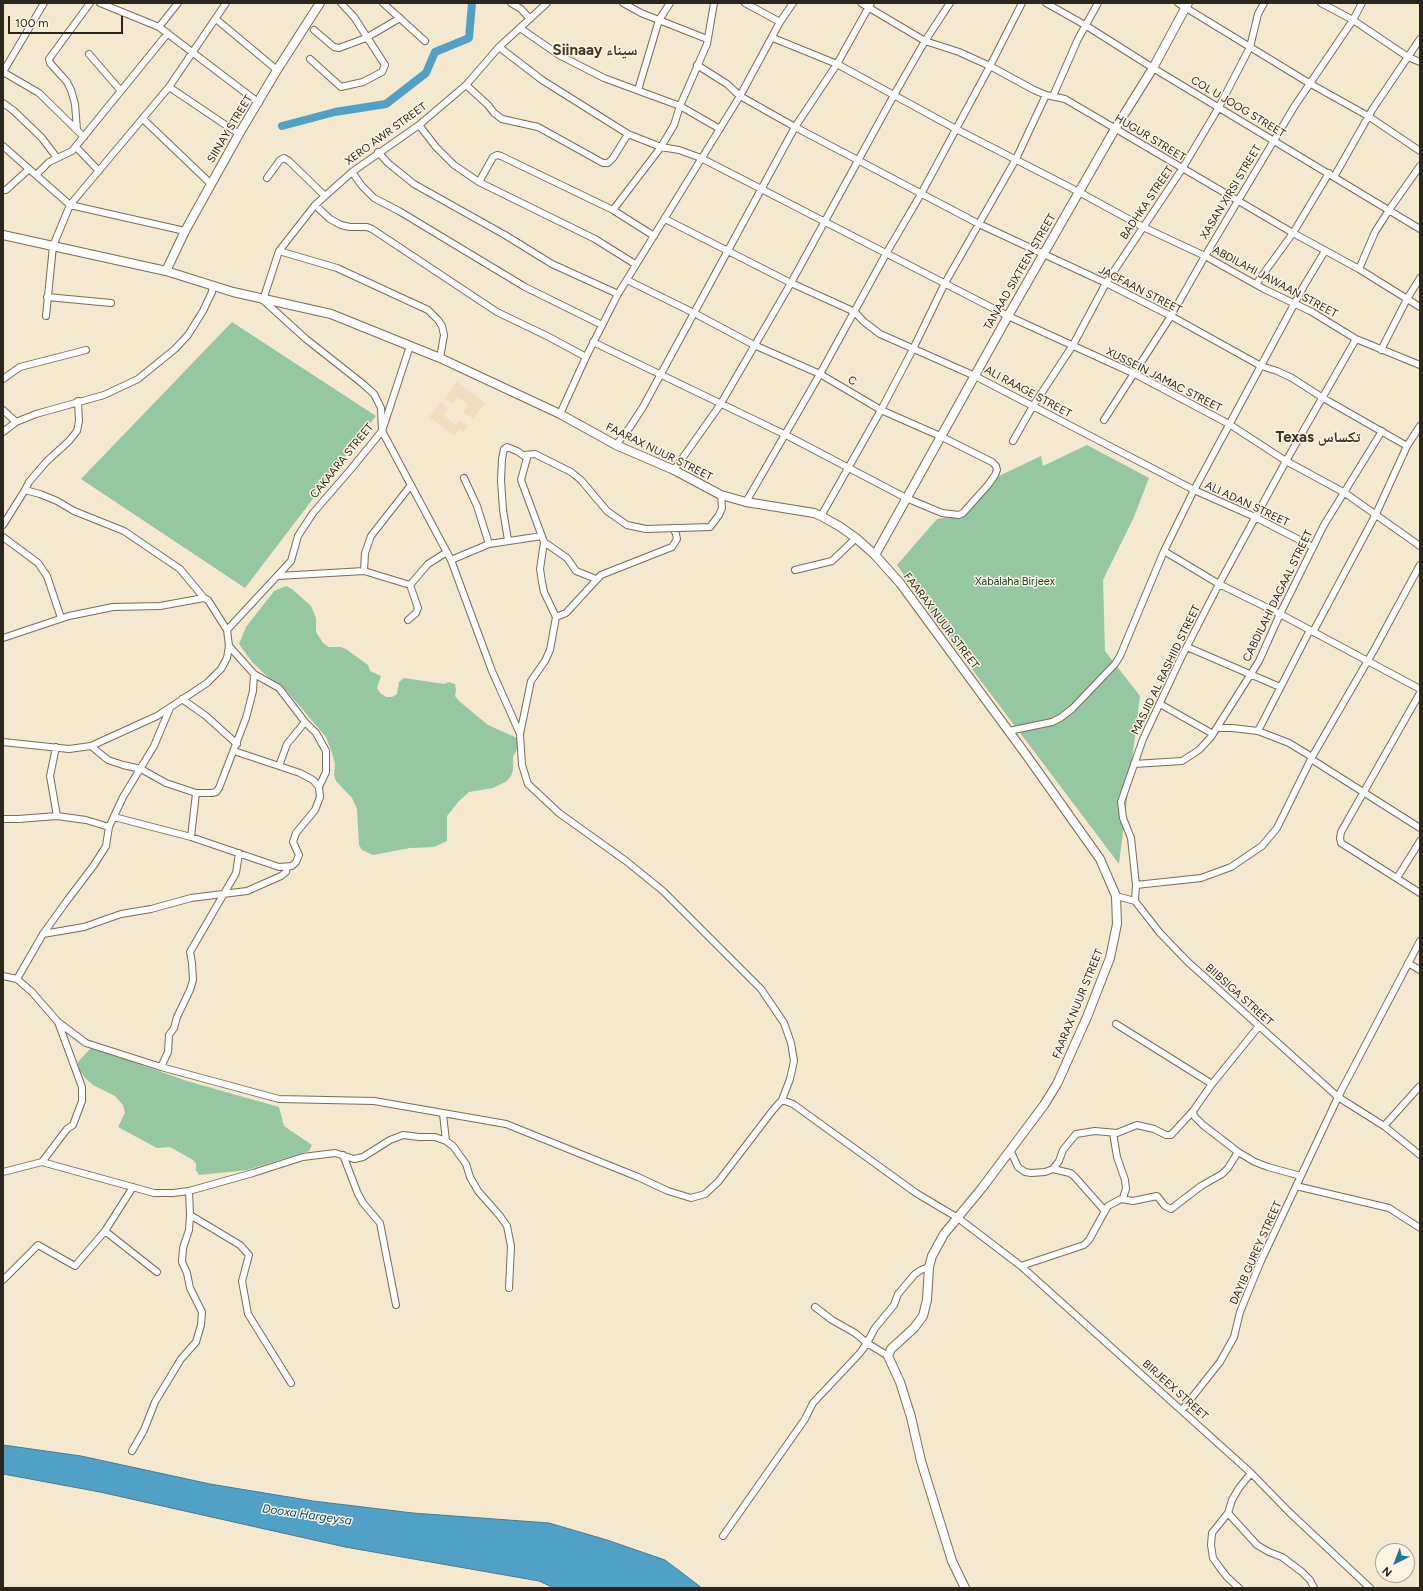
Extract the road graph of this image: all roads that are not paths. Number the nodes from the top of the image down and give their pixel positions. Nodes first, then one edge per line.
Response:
1 (90, 3) edge
2 (100, 3) edge
3 (178, 3) edge
4 (226, 3) edge
5 (320, 3) edge
6 (341, 3) edge
7 (383, 3) edge
8 (511, 3) edge
9 (547, 3) edge
10 (623, 3) edge
11 (670, 3) edge
12 (714, 3) edge
13 (745, 3) edge
14 (793, 3) edge
15 (862, 3) edge
16 (950, 3) edge
17 (1022, 3) edge
18 (1046, 3) edge
19 (1098, 3) edge
20 (1178, 3) edge
21 (1264, 3) edge
22 (1321, 3) edge
23 (1362, 3) edge
24 (42, 4) edge
25 (870, 5) edge
26 (1187, 5) edge
27 (400, 18) junction
28 (216, 19) junction
29 (530, 19) junction
30 (659, 20) junction
31 (1353, 20) junction
32 (780, 22) junction
33 (1086, 25) junction
34 (159, 27) junction
35 (520, 28) junction
36 (314, 30) dead end
37 (168, 33) junction
38 (366, 38) junction
39 (773, 38) junction
40 (707, 39) junction
41 (1420, 39) edge
42 (425, 41) dead end
43 (925, 41) junction
44 (499, 47) junction
45 (1250, 47) junction
46 (89, 54) dead end
47 (193, 54) junction
48 (1408, 57) junction
49 (310, 59) dead end
50 (1420, 62) edge
51 (837, 64) junction
52 (697, 65) junction
53 (990, 66) junction
54 (1153, 68) junction
55 (277, 70) junction
56 (3, 72) edge
57 (1309, 83) junction
58 (466, 85) junction
59 (169, 87) junction
60 (638, 90) junction
61 (121, 91) junction
62 (894, 95) junction
63 (1046, 95) junction
64 (740, 96) junction
65 (1053, 96) junction
66 (3, 103) edge
67 (259, 103) junction
68 (680, 106) junction
69 (1219, 107) junction
70 (1368, 116) junction
71 (143, 119) junction
72 (419, 125) junction
73 (795, 127) junction
74 (720, 128) junction
75 (1115, 128) junction
76 (956, 129) junction
77 (77, 130) junction
78 (239, 134) junction
79 (628, 134) junction
80 (84, 137) junction
81 (1274, 140) junction
82 (3, 146) edge
83 (76, 147) junction
84 (661, 147) junction
85 (378, 152) junction
86 (1420, 152) edge
87 (57, 158) junction
88 (701, 158) junction
89 (1016, 159) junction
90 (859, 161) junction
91 (1420, 166) edge
92 (29, 169) junction
93 (1182, 169) junction
94 (99, 171) junction
95 (352, 172) junction
96 (36, 175) junction
97 (1332, 175) junction
98 (267, 178) dead end
99 (479, 182) junction
100 (211, 184) junction
101 (762, 189) junction
102 (3, 190) edge
103 (1079, 192) junction
104 (921, 194) junction
105 (325, 196) junction
106 (1238, 200) junction
107 (70, 205) junction
108 (314, 205) junction
109 (613, 210) junction
110 (1389, 210) junction
111 (665, 219) junction
112 (824, 222) junction
113 (979, 224) junction
114 (1143, 227) junction
115 (1420, 229) edge
116 (185, 232) junction
117 (1293, 233) junction
118 (3, 235) edge
119 (654, 236) junction
120 (53, 246) junction
121 (728, 250) junction
122 (279, 251) junction
123 (1325, 251) junction
124 (886, 252) junction
125 (1043, 254) junction
126 (1205, 256) junction
127 (635, 264) junction
128 (1359, 269) junction
129 (166, 271) junction
130 (1420, 278) edge
131 (626, 280) junction
132 (791, 283) junction
133 (945, 283) junction
134 (1106, 283) junction
135 (213, 284) junction
136 (1256, 284) junction
137 (618, 294) junction
138 (47, 297) junction
139 (1407, 299) junction
140 (263, 300) junction
141 (111, 303) dead end
142 (1294, 303) junction
143 (1420, 307) edge
144 (855, 312) junction
145 (694, 313) junction
146 (46, 316) dead end
147 (1008, 316) junction
148 (1171, 316) junction
149 (602, 325) junction
150 (1356, 339) junction
151 (593, 342) junction
152 (754, 344) junction
153 (1073, 345) junction
154 (410, 346) junction
155 (913, 348) junction
156 (86, 350) dead end
157 (1381, 350) junction
158 (586, 357) junction
159 (440, 358) junction
160 (1420, 365) edge
161 (1261, 366) junction
162 (660, 374) junction
163 (820, 374) junction
164 (1135, 374) junction
165 (974, 376) junction
166 (3, 379) edge
167 (1323, 398) junction
168 (78, 401) junction
169 (720, 404) junction
170 (1033, 406) junction
171 (3, 410) edge
172 (881, 410) junction
173 (560, 414) junction
174 (1104, 420) dead end
175 (16, 422) junction
176 (1229, 424) junction
177 (1420, 426) edge
178 (382, 430) junction
179 (1382, 431) junction
180 (3, 432) edge
181 (786, 435) junction
182 (940, 436) junction
183 (1013, 441) dead end
184 (616, 445) junction
185 (1407, 446) junction
186 (524, 455) junction
187 (1286, 461) junction
188 (848, 468) junction
189 (674, 470) junction
190 (464, 478) dead end
191 (411, 485) junction
192 (25, 490) junction
193 (1194, 490) junction
194 (1345, 493) junction
195 (721, 495) junction
196 (906, 498) junction
197 (746, 502) junction
198 (1376, 514) junction
199 (821, 516) junction
200 (1255, 517) junction
201 (3, 525) edge
202 (673, 528) junction
203 (3, 537) edge
204 (856, 538) junction
205 (543, 539) junction
206 (508, 540) junction
207 (489, 544) junction
208 (1420, 546) edge
209 (1313, 547) junction
210 (1164, 551) junction
211 (447, 552) junction
212 (875, 555) junction
213 (451, 560) junction
214 (1420, 565) edge
215 (795, 570) dead end
216 (364, 571) junction
217 (278, 576) junction
218 (596, 579) junction
219 (1219, 584) junction
220 (410, 585) junction
221 (204, 598) junction
222 (1280, 614) junction
223 (556, 617) junction
224 (61, 618) junction
225 (408, 620) dead end
226 (227, 630) junction
227 (1311, 631) junction
228 (3, 638) edge
229 (229, 646) junction
230 (1188, 647) junction
231 (1368, 661) junction
232 (254, 674) junction
233 (1250, 674) junction
234 (1280, 687) junction
235 (1420, 689) edge
236 (1420, 693) edge
237 (182, 699) junction
238 (1160, 704) junction
239 (170, 707) junction
240 (305, 722) junction
241 (1008, 731) junction
242 (1215, 731) junction
243 (1258, 731) junction
244 (520, 734) junction
245 (3, 742) edge
246 (237, 744) junction
247 (91, 746) junction
248 (56, 747) junction
249 (234, 751) junction
250 (1312, 758) junction
251 (1134, 764) junction
252 (279, 766) junction
253 (141, 769) junction
254 (319, 787) junction
255 (1364, 792) junction
256 (196, 793) junction
257 (57, 816) junction
258 (114, 817) junction
259 (3, 819) edge
260 (109, 827) junction
261 (1420, 828) edge
262 (191, 837) junction
263 (1420, 841) edge
264 (239, 853) junction
265 (287, 867) junction
266 (1396, 878) junction
267 (1136, 885) junction
268 (1420, 893) edge
269 (224, 894) junction
270 (1116, 896) junction
271 (1135, 901) junction
272 (43, 934) junction
273 (1420, 941) edge
274 (1408, 963) junction
275 (1420, 970) edge
276 (3, 976) edge
277 (17, 979) junction
278 (58, 1022) junction
279 (1116, 1024) dead end
280 (1259, 1026) junction
281 (161, 1067) junction
282 (1212, 1084) junction
283 (1420, 1086) edge
284 (1338, 1097) junction
285 (782, 1100) junction
286 (1193, 1111) junction
287 (443, 1114) junction
288 (1384, 1126) junction
289 (1113, 1133) junction
290 (446, 1141) junction
291 (1010, 1150) junction
292 (1238, 1152) junction
293 (343, 1155) junction
294 (1420, 1155) edge
295 (42, 1162) junction
296 (1053, 1169) junction
297 (3, 1172) edge
298 (1301, 1176) junction
299 (1296, 1186) junction
300 (133, 1187) junction
301 (189, 1191) junction
302 (1123, 1198) junction
303 (1105, 1211) junction
304 (190, 1215) junction
305 (958, 1218) junction
306 (1420, 1228) edge
307 (105, 1231) junction
308 (929, 1266) junction
309 (1020, 1266) junction
310 (157, 1272) dead end
311 (3, 1280) edge
312 (509, 1288) dead end
313 (396, 1305) dead end
314 (815, 1307) dead end
315 (867, 1343) junction
316 (888, 1356) junction
317 (291, 1383) dead end
318 (1182, 1410) junction
319 (132, 1451) dead end
320 (1250, 1473) junction
321 (1228, 1513) junction
322 (724, 1536) dead end
323 (965, 1588) edge
324 (1239, 1588) edge
325 (1314, 1588) edge
326 (1370, 1588) edge

1 - 77 street
2 - 34 street
3 - 34 street
4 - 28 street
5 - 55 main road, SIINAY STREET
6 - 38 street
7 - 27 street
8 - 29 street
9 - 29 street, XERO AWR STREET
10 - 30 street
11 - 30 street
12 - 40 street
13 - 32 street
14 - 32 street
15 - 25 street, HUGUR STREET
16 - 43 street
17 - 53 street
18 - 33 street, COL U JOOG STREET
19 - 33 street
20 - 26 street
21 - 45 street, BADHKA STREET
22 - 31 street
23 - 31 street, XASAN XIRSI STREET
24 - 56 street
25 - 43 street, HUGUR STREET
25 - 51 street
26 - 45 street
26 - 54 main road, TANAAD SIXTEEN STREET
27 - 38 street
27 - 42 street
28 - 47 street
28 - 55 street
29 - 35 street, XERO AWR STREET
30 - 40 street
30 - 60 street
31 - 48 street
31 - 57 street, XASAN XIRSI STREET
32 - 39 street
33 - 54 street, COL U JOOG STREET
33 - 65 street
34 - 37 street
35 - 44 street, XERO AWR STREET
35 - 60 street
36 - 38 street
37 - 47 street
37 - 61 street
38 - 49 street
39 - 51 street, ABDILAHI JAWAAN STREET
39 - 64 street
40 - 52 street
41 - 48 street
43 - 53 street, HUGUR STREET
43 - 62 street
44 - 58 street, XERO AWR STREET
44 - 79 street, XUSSEIN JAMAC STREET
45 - 57 street
45 - 69 street, BADHKA STREET
46 - 61 street
47 - 59 street
47 - 67 street
48 - 50 street
48 - 70 street
51 - 62 street, ABDILAHI JAWAAN STREET
51 - 73 street
52 - 64 street, JACFAAN STREET
52 - 68 street
53 - 63 street, HUGUR STREET
53 - 76 street
54 - 69 street, COL U JOOG STREET
54 - 75 main road, TANAAD SIXTEEN STREET
55 - 67 main road, SIINAY STREET
56 - 77 street
57 - 70 street
57 - 81 street, XASAN XIRSI STREET
58 - 72 street, XERO AWR STREET
58 - 79 street
59 - 71 street
59 - 78 street
60 - 68 street
61 - 80 street
62 - 76 street, ABDILAHI JAWAAN STREET
62 - 90 street
63 - 65 street, HUGUR STREET
63 - 89 street
64 - 73 street, JACFAAN STREET
64 - 74 street
65 - 75 street, HUGUR STREET
66 - 87 street
67 - 78 main road, SIINAY STREET
68 - 74 street
68 - 84 street
69 - 81 street, COL U JOOG STREET
69 - 93 street, BADHKA STREET
70 - 86 street
70 - 97 street
71 - 94 street
71 - 100 street
72 - 85 street, XERO AWR STREET
72 - 99 street
73 - 90 street, JACFAAN STREET
73 - 101 street
74 - 88 street
75 - 93 street, HUGUR STREET
75 - 103 main road, TANAAD SIXTEEN STREET
76 - 89 street, ABDILAHI JAWAAN STREET
76 - 104 street
77 - 80 street
78 - 100 main road, SIINAY STREET
79 - 84 street, XUSSEIN JAMAC STREET
80 - 83 street
81 - 97 street, COL U JOOG STREET
81 - 106 street, XASAN XIRSI STREET
82 - 92 street
83 - 87 street
83 - 94 street
84 - 88 street, XUSSEIN JAMAC STREET
84 - 109 street
85 - 95 street, XERO AWR STREET
85 - 137 street
87 - 96 street
88 - 101 street, XUSSEIN JAMAC STREET
88 - 111 street
89 - 103 street, ABDILAHI JAWAAN STREET
89 - 113 street
90 - 104 street, JACFAAN STREET
90 - 112 street
91 - 110 street
92 - 96 street
92 - 102 street
93 - 106 street, HUGUR STREET
93 - 114 street, BADHKA STREET
94 - 107 street
95 - 105 street, XERO AWR STREET
95 - 149 street
96 - 107 street
97 - 110 street, COL U JOOG STREET
97 - 117 street
98 - 105 street
99 - 109 street
99 - 127 street
100 - 116 main road, SIINAY STREET
101 - 112 street, XUSSEIN JAMAC STREET
101 - 121 street
103 - 114 street, ABDILAHI JAWAAN STREET
103 - 125 main road, TANAAD SIXTEEN STREET
104 - 113 street, JACFAAN STREET
104 - 124 street
105 - 108 street, XERO AWR STREET
106 - 117 street, HUGUR STREET
106 - 126 street, XASAN XIRSI STREET
107 - 116 street
107 - 120 street
108 - 122 street, XERO AWR STREET
108 - 158 street
109 - 119 street
110 - 115 street, COL U JOOG STREET
110 - 128 street
111 - 119 street
111 - 121 street, ALI RAAGE STREET
112 - 124 street, XUSSEIN JAMAC STREET
112 - 132 street
113 - 125 street, JACFAAN STREET
113 - 133 street
114 - 126 street, ABDILAHI JAWAAN STREET
114 - 134 street, BADHKA STREET
116 - 129 main road, SIINAY STREET
117 - 123 street, HUGUR STREET
117 - 136 street
118 - 120 main road, FAARAX NUUR STREET
119 - 127 street
120 - 129 main road, FAARAX NUUR STREET
120 - 138 street
121 - 132 street, ALI RAAGE STREET
121 - 145 street
122 - 140 street, XERO AWR STREET
122 - 159 street
123 - 128 street, HUGUR STREET
123 - 142 street
124 - 133 street, XUSSEIN JAMAC STREET
124 - 144 street
125 - 134 street, JACFAAN STREET
125 - 147 main road, TANAAD SIXTEEN STREET
126 - 136 street, ABDILAHI JAWAAN STREET
126 - 148 street, XASAN XIRSI STREET
127 - 131 street
128 - 139 street, HUGUR STREET
129 - 135 main road, FAARAX NUUR STREET
130 - 139 street
131 - 137 street
131 - 145 street, C
132 - 144 street, ALI RAAGE STREET
132 - 152 street
133 - 147 street, XUSSEIN JAMAC STREET
133 - 155 street
134 - 148 street, JACFAAN STREET
134 - 153 street, BADHKA STREET
135 - 140 main road, FAARAX NUUR STREET
135 - 168 street
136 - 142 street, ABDILAHI JAWAAN STREET
137 - 149 street
138 - 141 street
138 - 146 street
139 - 143 street, HUGUR STREET
139 - 157 street
140 - 154 main road, FAARAX NUUR STREET
140 - 178 street, CAKAARA STREET
142 - 150 street, ABDILAHI JAWAAN STREET
142 - 161 street
144 - 155 street, ALI RAAGE STREET
144 - 163 street
145 - 152 street, C
145 - 162 street
147 - 153 street, XUSSEIN JAMAC STREET
147 - 165 main road, TANAAD SIXTEEN STREET
148 - 161 street, JACFAAN STREET
148 - 164 street, XASAN XIRSI STREET
149 - 151 street
150 - 157 street, ABDILAHI JAWAAN STREET
150 - 167 street, MASJID AL RASHIID STREET
151 - 158 street
151 - 162 street
152 - 163 street, C
152 - 169 street
153 - 164 street, XUSSEIN JAMAC STREET
153 - 170 street, BADHKA STREET
154 - 159 main road, FAARAX NUUR STREET
154 - 178 street
155 - 165 street, ALI RAAGE STREET
155 - 172 street
156 - 166 street
157 - 160 street, ABDILAHI JAWAAN STREET
158 - 173 street
159 - 173 main road, FAARAX NUUR STREET
161 - 167 street, JACFAAN STREET
161 - 176 street
162 - 169 street
162 - 184 street
163 - 172 street, C
163 - 181 street
164 - 174 street, XASAN XIRSI STREET
164 - 176 street, XUSSEIN JAMAC STREET
165 - 170 street, ALI RAAGE STREET
165 - 182 main road, TANAAD SIXTEEN STREET
167 - 179 street, JACFAAN STREET
167 - 187 street, MASJID AL RASHIID STREET
168 - 175 street
168 - 192 street
169 - 181 street
169 - 189 street
170 - 183 street, BADHKA STREET
170 - 193 street, ALI RAAGE STREET
171 - 175 street
172 - 182 street, C
172 - 188 street
173 - 184 main road, FAARAX NUUR STREET
175 - 180 street
176 - 187 street, XUSSEIN JAMAC STREET
176 - 193 street
177 - 185 street
178 - 191 street
178 - 217 street, CAKAARA STREET
179 - 185 street, JACFAAN STREET
179 - 194 street, CABDILAHI DAGAAL STREET
181 - 188 street
181 - 197 street
182 - 196 main road, TANAAD SIXTEEN STREET
182 - 196 street, C
184 - 189 main road, FAARAX NUUR STREET
185 - 198 street
186 - 202 street
186 - 205 street
186 - 206 street
187 - 194 street, XUSSEIN JAMAC STREET
187 - 200 street, MASJID AL RASHIID STREET
188 - 196 street
188 - 199 street
189 - 195 main road, FAARAX NUUR STREET
190 - 207 street
191 - 211 street
191 - 216 street
192 - 201 street
192 - 221 street
193 - 200 street, ALI ADAN STREET
193 - 210 street
194 - 198 street, XUSSEIN JAMAC STREET
194 - 209 street, CABDILAHI DAGAAL STREET
195 - 197 main road, FAARAX NUUR STREET
195 - 202 street
196 - 212 main road, TANAAD SIXTEEN STREET
197 - 199 main road, FAARAX NUUR STREET
198 - 208 street, XUSSEIN JAMAC STREET
198 - 227 street
199 - 204 main road, FAARAX NUUR STREET
200 - 209 street, ALI ADAN STREET
200 - 219 street, MASJID AL RASHIID STREET
202 - 218 street
203 - 224 street
204 - 212 main road, FAARAX NUUR STREET
204 - 215 street
205 - 206 street
205 - 218 street
205 - 223 street
206 - 207 street
207 - 213 street
209 - 222 street, CABDILAHI DAGAAL STREET
210 - 219 street
210 - 241 street
211 - 213 street
211 - 220 street
212 - 241 main road, FAARAX NUUR STREET
213 - 244 street
214 - 231 street
216 - 217 street
216 - 220 street
217 - 226 street
218 - 223 street
219 - 222 street
219 - 230 street, MASJID AL RASHIID STREET
220 - 225 street
221 - 224 street
221 - 226 street
222 - 227 street
222 - 233 street, CABDILAHI DAGAAL STREET
223 - 244 street
224 - 228 street
226 - 229 street
227 - 231 street
227 - 234 street
229 - 232 street
229 - 237 street
230 - 233 street
230 - 238 street, MASJID AL RASHIID STREET
231 - 235 street
231 - 250 street
232 - 240 street
232 - 246 street
233 - 234 street
233 - 242 street, CABDILAHI DAGAAL STREET
234 - 243 street
236 - 255 street
237 - 239 street
237 - 246 street
238 - 242 street
238 - 251 street, MASJID AL RASHIID STREET
239 - 247 street
239 - 253 street
240 - 252 street
240 - 254 street
241 - 270 main road, FAARAX NUUR STREET
242 - 243 street
242 - 251 street, CABDILAHI DAGAAL STREET
243 - 250 street
244 - 285 street
245 - 248 street
246 - 249 street
247 - 248 street
247 - 253 street
248 - 257 street
249 - 252 street
249 - 256 street
250 - 255 street
250 - 267 street
251 - 267 street, MASJID AL RASHIID STREET
252 - 254 street
253 - 256 street
253 - 258 street
254 - 265 street
255 - 261 street
255 - 266 street
256 - 262 street
257 - 259 street
257 - 260 street
258 - 260 street
258 - 262 street
260 - 272 street
262 - 264 street
263 - 266 street
264 - 265 street
264 - 269 street
265 - 269 street
266 - 268 street
267 - 271 street, MASJID AL RASHIID STREET
269 - 272 street
269 - 281 street
270 - 271 street
270 - 291 main road, FAARAX NUUR STREET
271 - 280 street, BIIBSIGA STREET
272 - 277 street
273 - 274 street, DAYIB GUREY STREET
274 - 275 street
274 - 284 street, DAYIB GUREY STREET
276 - 277 street
277 - 278 street
278 - 281 street
278 - 295 street
279 - 282 street
280 - 282 street
280 - 284 street, BIIBSIGA STREET
281 - 287 street
282 - 286 street
283 - 288 street
284 - 288 street, BIIBSIGA STREET
284 - 298 street, DAYIB GUREY STREET
285 - 287 street
285 - 305 street, BIRJEEX STREET
286 - 289 street
286 - 292 street
287 - 290 street
288 - 294 street, BIIBSIGA STREET
289 - 296 street
289 - 302 street
290 - 293 street
290 - 312 street
291 - 296 street
291 - 305 main road, FAARAX NUUR STREET
292 - 298 street
292 - 302 street
293 - 301 street
293 - 313 street
295 - 297 street
295 - 300 street
296 - 303 street
298 - 299 street, DAYIB GUREY STREET
299 - 306 street
299 - 318 street, DAYIB GUREY STREET
300 - 301 street
300 - 307 street
301 - 304 street
302 - 303 street
303 - 309 street
304 - 317 street
304 - 319 street
305 - 308 main road, FAARAX NUUR STREET
305 - 309 street, BIRJEEX STREET
307 - 310 street
307 - 311 street
308 - 315 street
308 - 316 main road, FAARAX NUUR STREET
309 - 318 street, BIRJEEX STREET
314 - 315 street
315 - 316 street
315 - 322 street
316 - 323 main road
318 - 320 street, BIRJEEX STREET
320 - 321 street
320 - 326 street, BIRJEEX STREET
321 - 324 street
321 - 325 street

